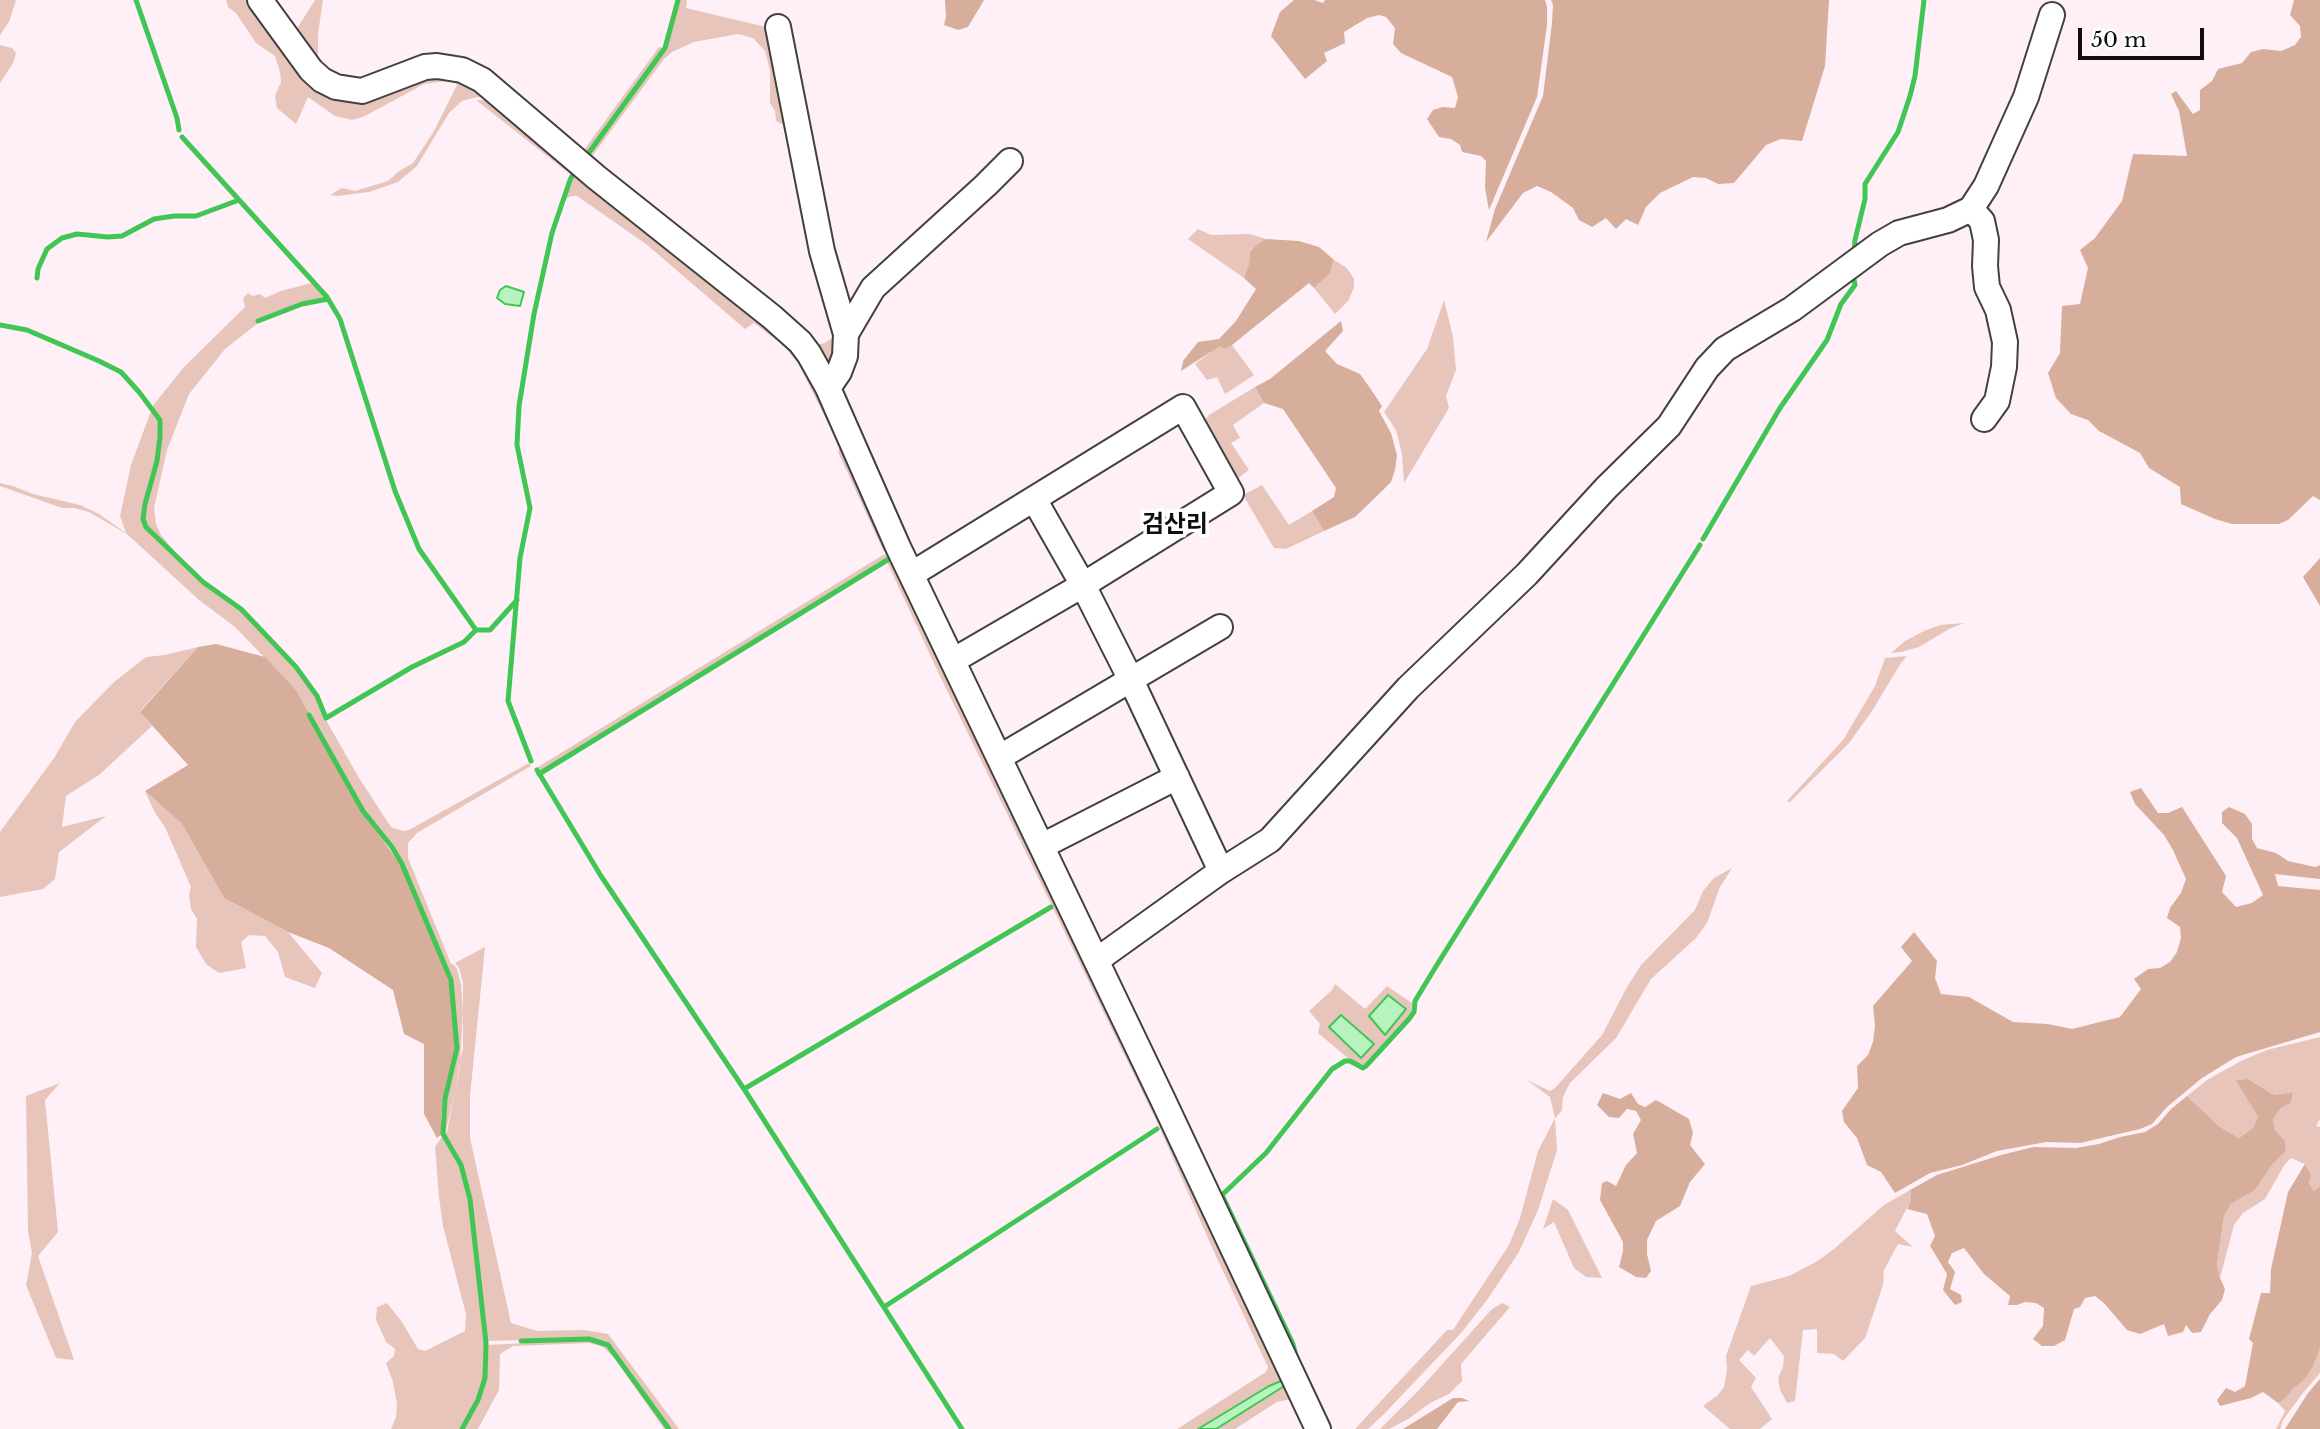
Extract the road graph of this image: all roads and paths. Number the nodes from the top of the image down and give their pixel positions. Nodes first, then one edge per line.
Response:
1 (260, 0) edge
2 (2052, 15) dead end
3 (778, 27) dead end
4 (1010, 161) dead end
5 (1971, 209) junction
6 (846, 334) junction
7 (828, 388) junction
8 (1983, 419) dead end
9 (1034, 499) junction
10 (912, 574) junction
11 (1083, 585) junction
12 (1220, 627) dead end
13 (954, 660) junction
14 (1132, 680) junction
15 (1000, 757) junction
16 (1177, 777) junction
17 (1042, 846) junction
18 (1221, 871) junction
19 (1097, 960) junction
20 (1318, 1429) edge

1 - 7 street
2 - 5 street
3 - 6 street
4 - 6 street
5 - 8 street
5 - 18 street
6 - 7 street
7 - 10 street
9 - 10 street
9 - 11 street
9 - 11 street
10 - 13 street
11 - 13 street
11 - 14 street
12 - 14 street
13 - 15 street
14 - 15 street
14 - 16 street
15 - 17 street
16 - 17 street
16 - 18 street
17 - 19 street
18 - 19 street
19 - 20 street

